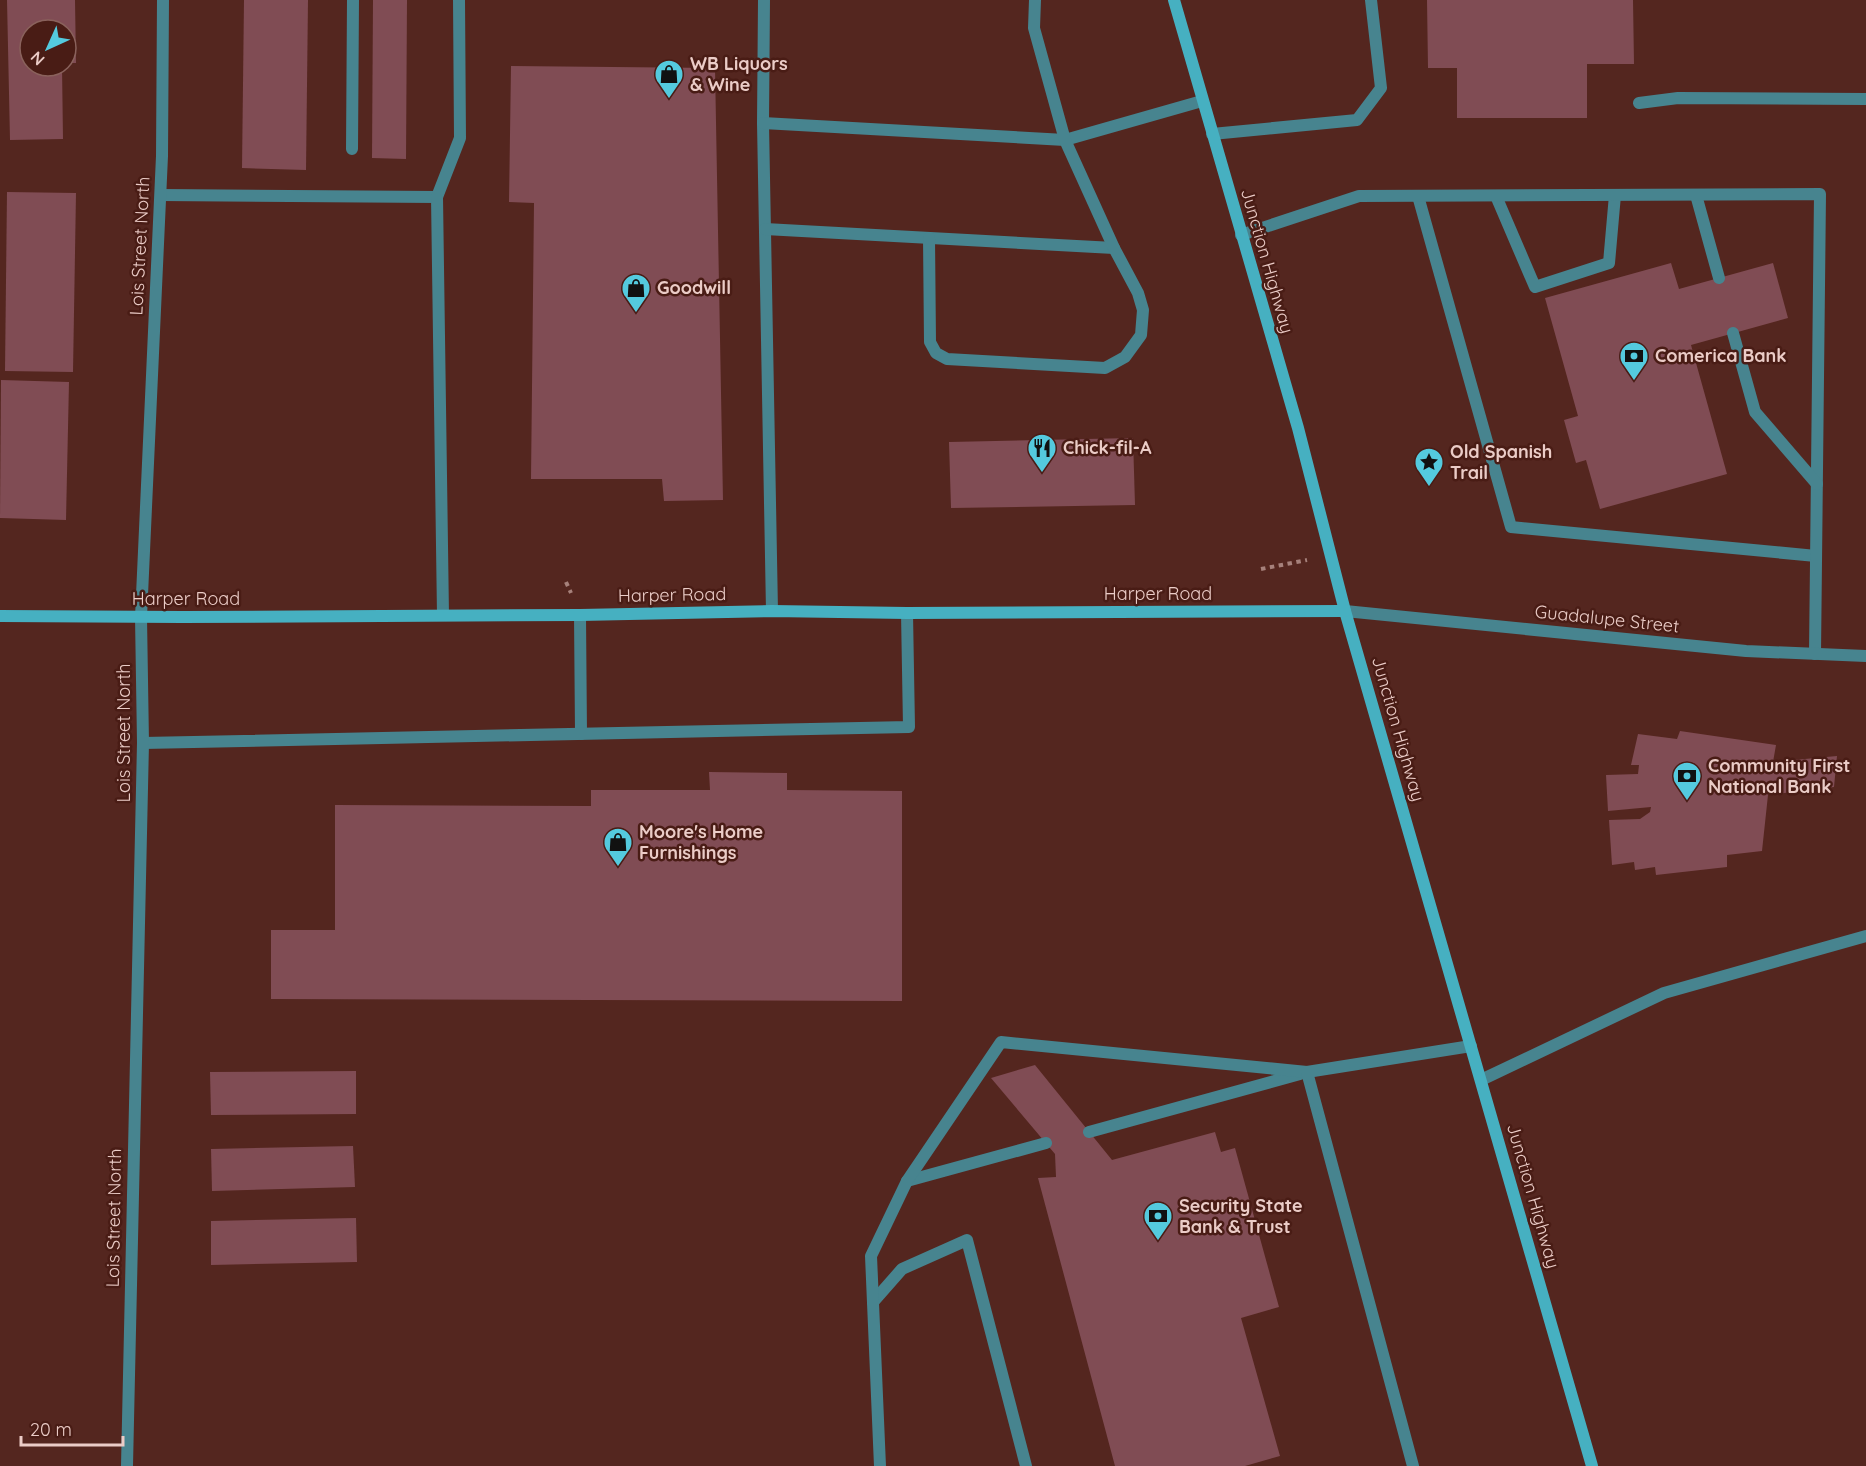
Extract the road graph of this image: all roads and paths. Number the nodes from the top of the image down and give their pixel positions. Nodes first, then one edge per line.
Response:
1 (163, 0) edge
2 (353, 0) edge
3 (459, 0) edge
4 (764, 0) edge
5 (1035, 0) edge
6 (1174, 0) edge
7 (1371, 0) edge
8 (1866, 99) edge
9 (1202, 101) junction
10 (1639, 103) dead end
11 (763, 123) junction
12 (1212, 134) junction
13 (1065, 140) junction
14 (352, 149) dead end
15 (161, 195) junction
16 (1615, 195) junction
17 (1696, 195) junction
18 (1418, 196) junction
19 (1496, 196) junction
20 (437, 197) junction
21 (765, 229) junction
22 (1241, 235) junction
23 (929, 238) junction
24 (1114, 248) junction
25 (1719, 278) dead end
26 (1733, 333) dead end
27 (1817, 484) junction
28 (1331, 556) junction
29 (1816, 556) junction
30 (1261, 569) dead end
31 (772, 611) junction
32 (1345, 611) junction
33 (907, 613) junction
34 (443, 615) junction
35 (580, 615) junction
36 (0, 616) edge
37 (141, 617) junction
38 (1815, 654) junction
39 (1866, 656) edge
40 (581, 734) junction
41 (143, 743) junction
42 (1866, 936) edge
43 (1471, 1046) junction
44 (1307, 1072) junction
45 (1481, 1080) junction
46 (1089, 1132) dead end
47 (1046, 1143) dead end
48 (907, 1181) junction
49 (873, 1302) junction
50 (127, 1466) edge
51 (880, 1466) edge
52 (1026, 1466) edge
53 (1413, 1466) edge
54 (1592, 1466) edge

1 - 15 street, Lois Street North
2 - 14 street
3 - 20 street
4 - 11 street
5 - 13 street
6 - 9 main road, Junction Highway
7 - 12 street
8 - 10 street
9 - 12 main road, Junction Highway
9 - 13 street
11 - 13 street
11 - 21 street
12 - 22 main road, Junction Highway
13 - 24 street
15 - 20 street
15 - 37 street, Lois Street North
16 - 17 street
16 - 19 street
16 - 19 street
17 - 25 street
17 - 27 street
18 - 19 street
18 - 22 street
18 - 29 street
20 - 34 street
21 - 23 street
21 - 31 street
22 - 28 main road, Junction Highway
23 - 24 street
23 - 24 street
26 - 27 street
27 - 29 street
28 - 30 path
28 - 32 main road, Junction Highway
29 - 38 street
31 - 33 main road, Harper Road
31 - 35 main road, Harper Road
32 - 33 main road, Harper Road
32 - 38 street, Guadalupe Street
32 - 43 main road, Junction Highway
33 - 40 street
34 - 35 main road, Harper Road
34 - 37 main road, Harper Road
35 - 40 street
36 - 37 main road, Harper Road
37 - 41 street, Lois Street North
38 - 39 street, Guadalupe Street
40 - 41 street
41 - 50 street, Lois Street North
42 - 45 street
43 - 44 street
43 - 45 main road, Junction Highway
44 - 46 street
44 - 48 street
44 - 53 street
45 - 54 main road, Junction Highway
47 - 48 street
48 - 49 street
49 - 51 street
49 - 52 street

